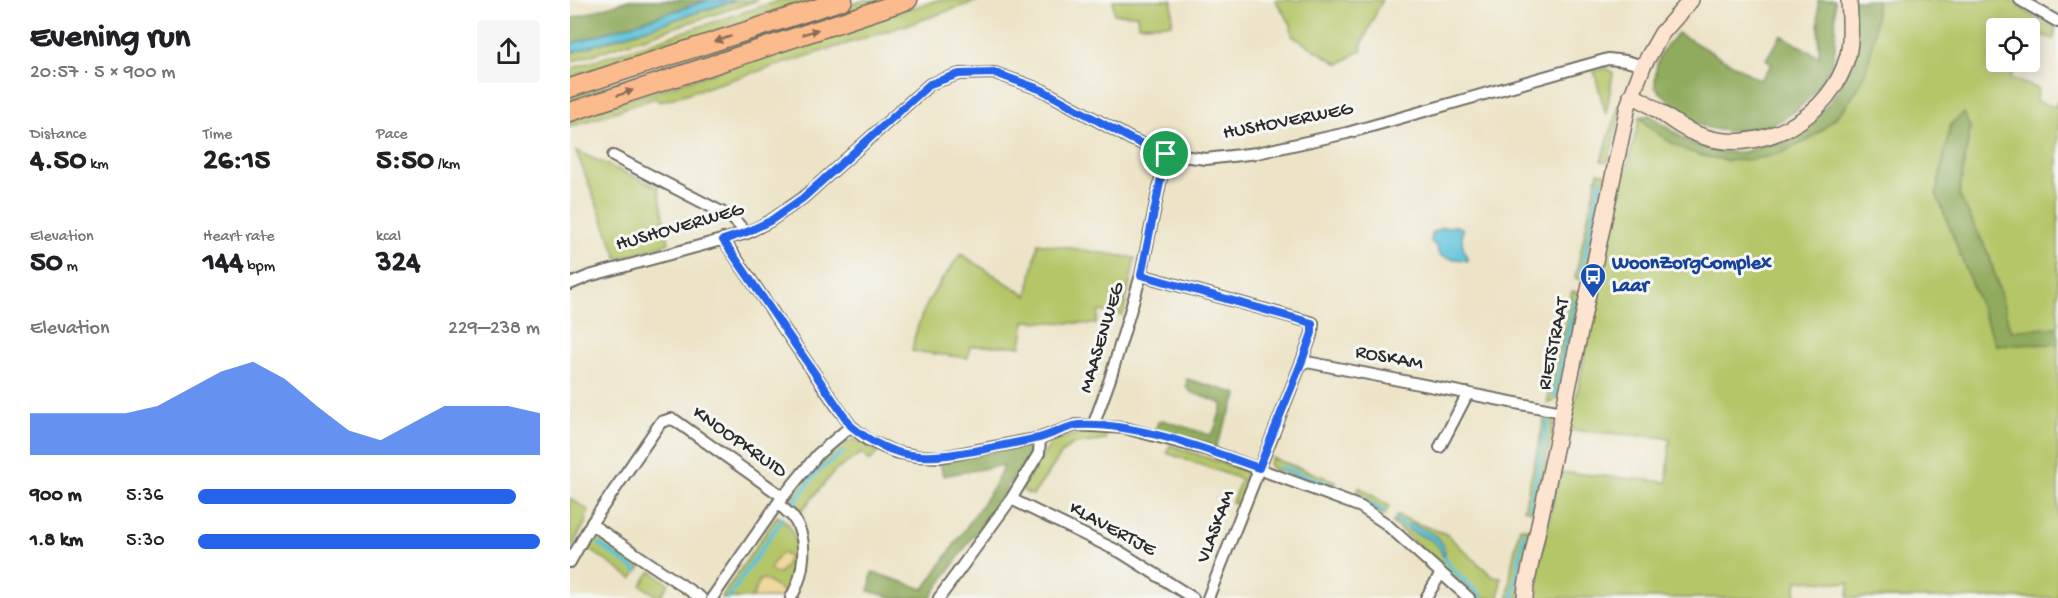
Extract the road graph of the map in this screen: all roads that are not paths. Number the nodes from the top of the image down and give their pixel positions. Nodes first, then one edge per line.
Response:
1 (843, 0) edge
2 (908, 0) edge
3 (1691, 0) edge
4 (1849, 0) edge
5 (2019, 0) edge
6 (2058, 22) edge
7 (1643, 66) junction
8 (570, 88) edge
9 (1632, 95) junction
10 (570, 112) edge
11 (1166, 154) junction
12 (613, 156) dead end
13 (747, 232) junction
14 (723, 240) junction
15 (1141, 275) junction
16 (570, 284) edge
17 (1302, 361) junction
18 (1468, 393) junction
19 (1562, 412) junction
20 (851, 426) junction
21 (1093, 426) junction
22 (1040, 438) junction
23 (1440, 447) dead end
24 (1259, 468) junction
25 (1011, 499) junction
26 (781, 500) junction
27 (591, 524) junction
28 (570, 562) edge
29 (1441, 573) junction
30 (701, 598) edge
31 (712, 598) edge
32 (791, 598) edge
33 (939, 598) edge
34 (1193, 598) edge
35 (1208, 598) edge
36 (1426, 598) edge
37 (1469, 598) edge
38 (1525, 598) edge

1 -> 8 main road
10 -> 2 main road
3 - 7 street
4 - 9 street
5 - 6 street
7 - 9 street, RIETSTRAAT
7 - 11 street, HUSHOVERWEG
9 - 19 street, RIETSTRAAT
11 - 13 street, HUSHOVERWEG
11 - 15 street, MAASENWEG
12 - 13 street
13 - 14 street, HUSHOVERWEG
14 - 16 street, HUSHOVERWEG
14 - 20 street
15 - 17 street, VLASKAM
15 - 21 street, MAASENWEG
17 - 18 street, ROSKAM
17 - 24 street, VLASKAM
18 - 19 street, ROSKAM
18 - 23 street
19 - 38 street, RIETSTRAAT
20 - 22 street
20 - 26 street
21 - 22 street
21 - 24 street
22 - 25 street
24 - 29 street
24 - 35 street, VLASKAM
25 - 33 street
25 - 34 street, KLAVERTJE
26 - 27 street, KNOOPKRUID
26 - 31 street
26 - 32 street, KNOOPKRUID
27 - 28 street, KNOOPKRUID
27 - 30 street
29 - 36 street
29 - 37 street

